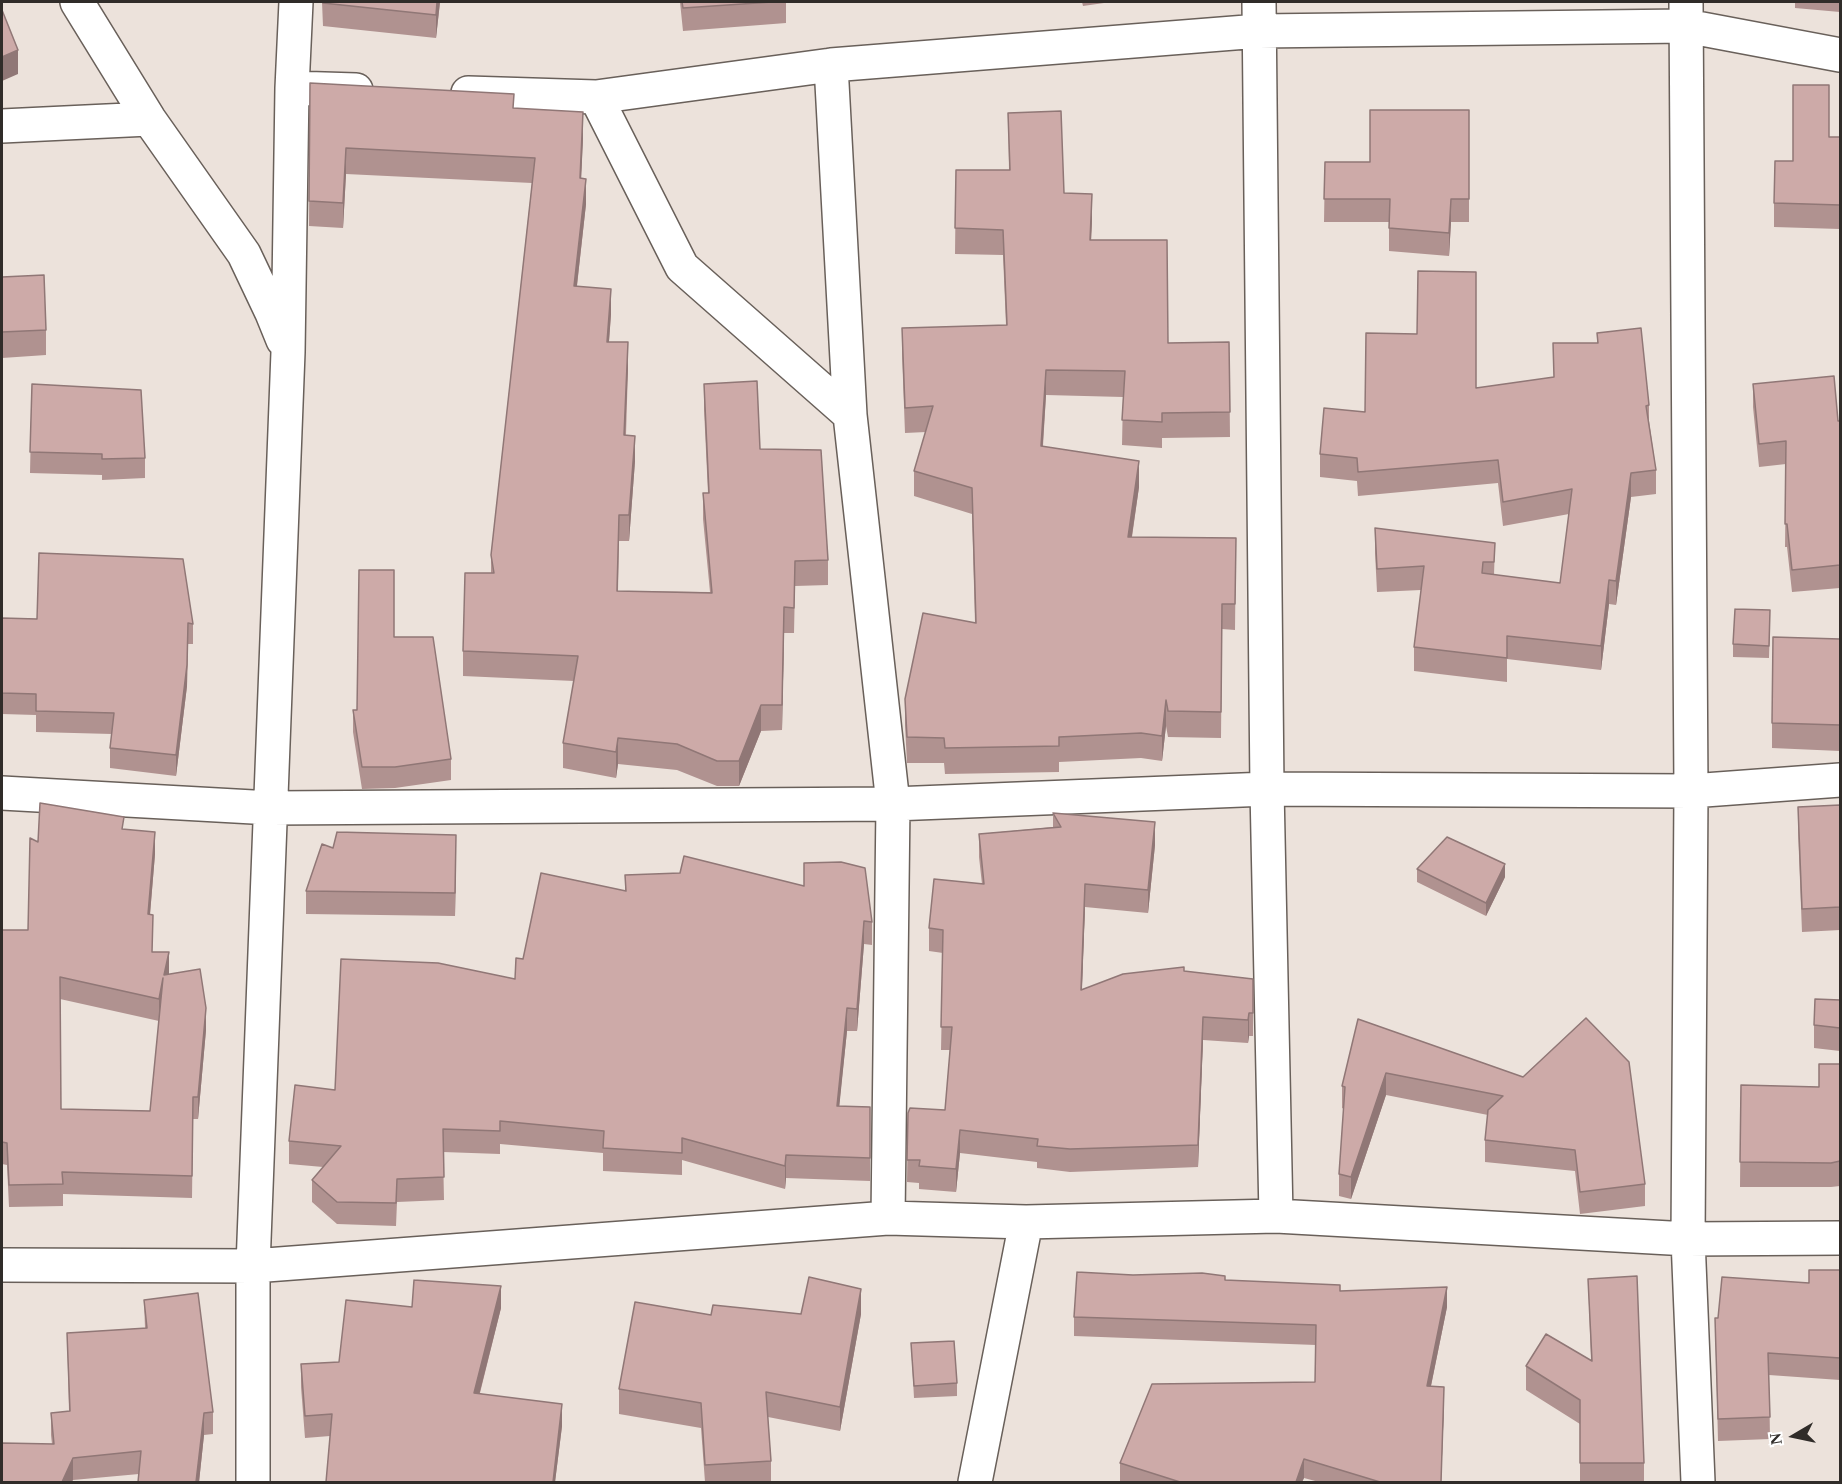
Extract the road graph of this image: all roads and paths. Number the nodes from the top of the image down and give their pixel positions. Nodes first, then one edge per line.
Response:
1 (77, 2) edge
2 (296, 2) edge
3 (1686, 14) edge
4 (1259, 16) edge
5 (1840, 55) edge
6 (831, 65) junction
7 (292, 88) junction
8 (386, 91) edge
9 (444, 93) edge
10 (596, 97) junction
11 (149, 119) junction
12 (2, 126) edge
13 (288, 352) junction
14 (850, 415) junction
15 (1840, 780) edge
16 (1267, 789) junction
17 (1691, 791) junction
18 (2, 794) edge
19 (893, 804) junction
20 (271, 808) junction
21 (1276, 1215) junction
22 (888, 1218) junction
23 (1026, 1222) junction
24 (1840, 1238) edge
25 (1688, 1239) junction
26 (2, 1264) edge
27 (253, 1266) junction
28 (253, 1482) edge
29 (975, 1482) edge
30 (1698, 1482) edge

1 - 11 street
2 - 7 street
3 - 4 street
3 - 5 street
3 - 17 street
4 - 6 street
4 - 16 street
6 - 10 street
6 - 14 street
7 - 8 street
7 - 13 street
9 - 10 street
10 - 14 street
11 - 12 street
11 - 13 street
13 - 20 street
14 - 19 street
15 - 17 street
16 - 17 street
16 - 19 street
16 - 21 street
17 - 25 street
18 - 20 street
19 - 20 street
19 - 22 street
20 - 27 street
21 - 23 street
21 - 25 street
22 - 23 street
22 - 27 street
23 - 29 street
24 - 25 street
25 - 30 street
26 - 27 street
27 - 28 street

